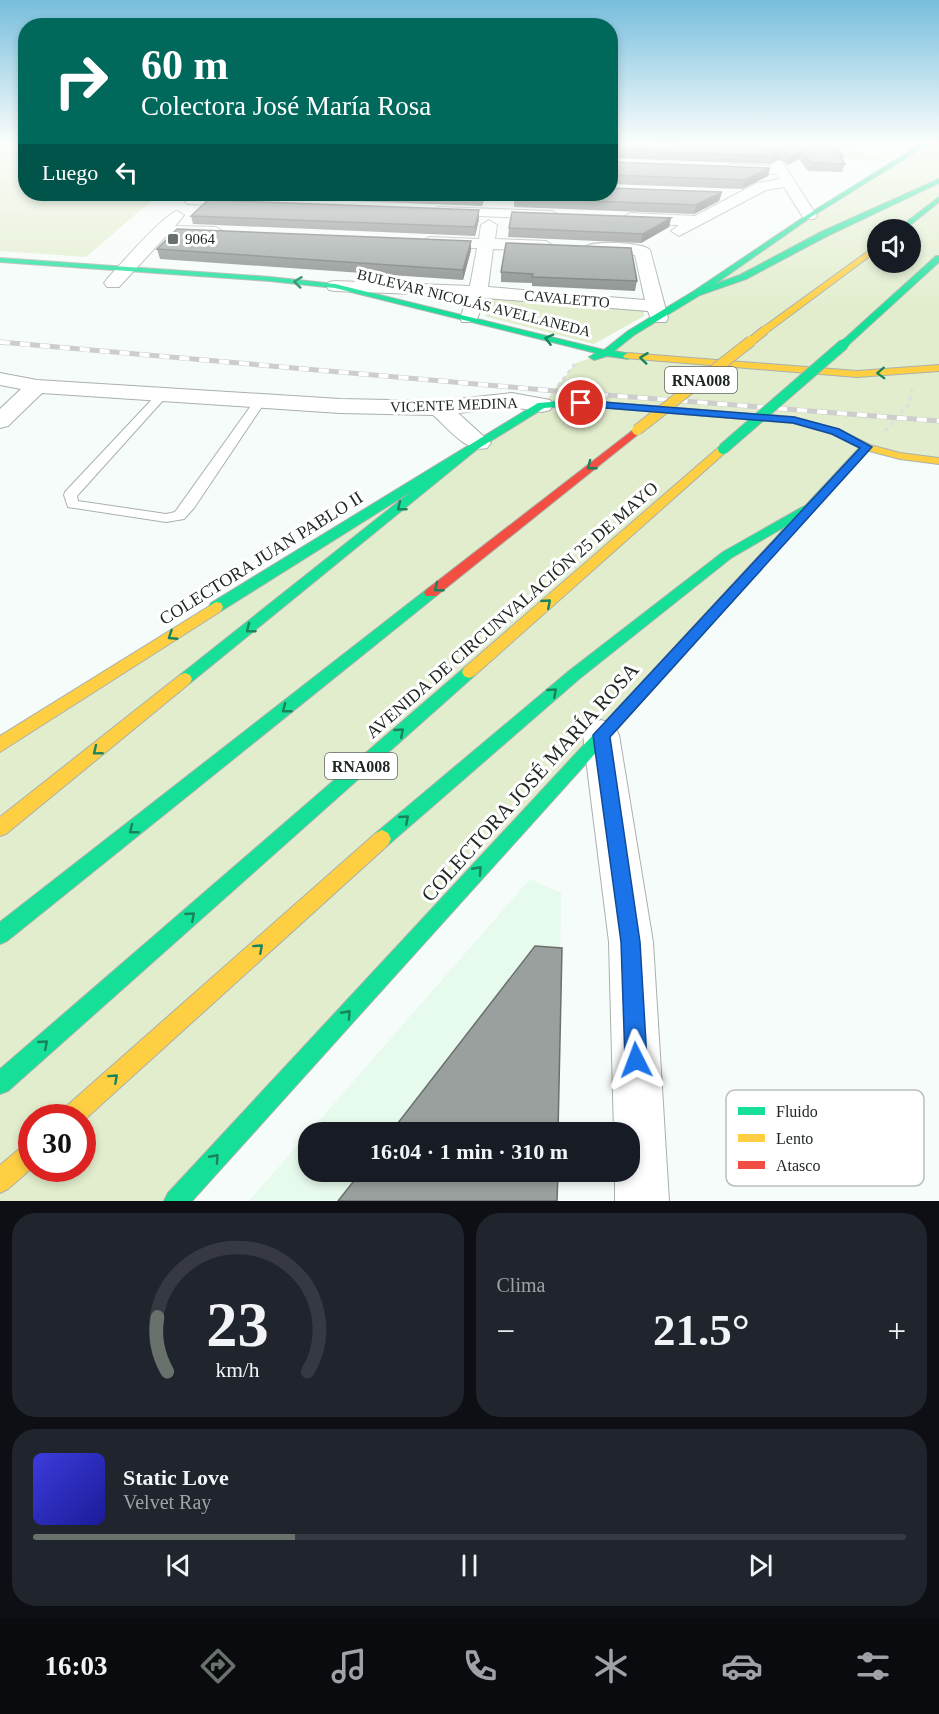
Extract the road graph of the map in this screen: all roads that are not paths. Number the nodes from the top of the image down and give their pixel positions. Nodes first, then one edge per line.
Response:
1 (737, 199) edge
2 (798, 199) edge
3 (836, 199) edge
4 (901, 199) edge
5 (939, 200) edge
6 (192, 201) edge
7 (233, 201) edge
8 (495, 201) edge
9 (261, 204) edge
10 (423, 210) edge
11 (492, 213) junction
12 (571, 216) edge
13 (809, 216) junction
14 (617, 218) edge
15 (914, 219) edge
16 (696, 221) junction
17 (162, 230) junction
18 (234, 233) edge
19 (413, 241) edge
20 (485, 244) junction
21 (642, 250) junction
22 (867, 254) edge
23 (939, 258) edge
24 (0, 260) edge
25 (128, 268) junction
26 (107, 282) joint
27 (136, 284) dead end
28 (335, 286) junction
29 (478, 292) junction
30 (696, 293) junction
31 (657, 312) junction
32 (470, 318) junction
33 (606, 353) junction
34 (587, 365) road end
35 (939, 368) edge
36 (679, 378) dead end
37 (0, 379) edge
38 (723, 383) dead end
39 (37, 386) junction
40 (776, 387) dead end
41 (808, 389) dead end
42 (162, 395) junction
43 (549, 398) junction
44 (259, 402) junction
45 (438, 408) junction
46 (0, 421) edge
47 (479, 443) junction
48 (866, 447) junction
49 (939, 461) edge
50 (808, 508) junction
51 (601, 735) junction
52 (0, 744) edge
53 (0, 828) edge
54 (0, 934) edge
55 (0, 1083) edge
56 (85, 1104) edge
57 (18, 1165) edge
58 (0, 1181) edge
59 (176, 1201) edge
60 (642, 1201) edge

1 - 16 street
2 - 13 street
3 - 13 main road
4 - 30 main road
5 - 15 main road
6 - 17 street
7 - 9 street
8 - 11 street
10 - 11 street
11 - 12 street
11 - 20 street
13 - 30 main road
14 - 16 street
16 - 21 street
17 - 18 street
17 - 25 street
19 - 20 street
20 - 21 street
20 - 29 street
21 - 31 street
22 -> 54 main road, RNA008, bridge
55 -> 23 main road, AVENIDA DE CIRCUNVALACIÓN 25 DE MAYO / RNA008, bridge
24 - 25 main road, BULEVAR NICOLÁS AVELLANEDA
25 - 26 street
28 -> 25 main road, BULEVAR NICOLÁS AVELLANEDA
26 - 27 main road
28 - 29 street, CAVALETTO
28 - 32 main road, BULEVAR NICOLÁS AVELLANEDA
29 - 31 street, CAVALETTO
29 - 32 street
30 - 31 main road
31 - 33 main road
33 -> 32 main road, BULEVAR NICOLÁS AVELLANEDA
33 - 34 main road
35 -> 33 main road, BULEVAR NICOLÁS AVELLANEDA
36 - 38 main road
37 - 39 street, VICENTE MEDINA
39 - 42 street, VICENTE MEDINA
39 - 46 street
40 - 41 main road
42 - 44 street, VICENTE MEDINA
42 - 44 lane
43 - 45 street, VICENTE MEDINA
43 - 47 main road, COLECTORA JUAN PABLO II
43 - 48 main road, VICENTE MEDINA
44 - 45 street, VICENTE MEDINA
45 - 47 street
47 -> 52 main road, COLECTORA JUAN PABLO II
47 -> 53 main road
48 - 49 main road
48 - 50 main road, COLECTORA JOSÉ MARÍA ROSA
50 - 51 main road, COLECTORA JOSÉ MARÍA ROSA
56 -> 50 main road
59 -> 51 main road, COLECTORA JOSÉ MARÍA ROSA
51 - 60 street
57 - 58 main road

